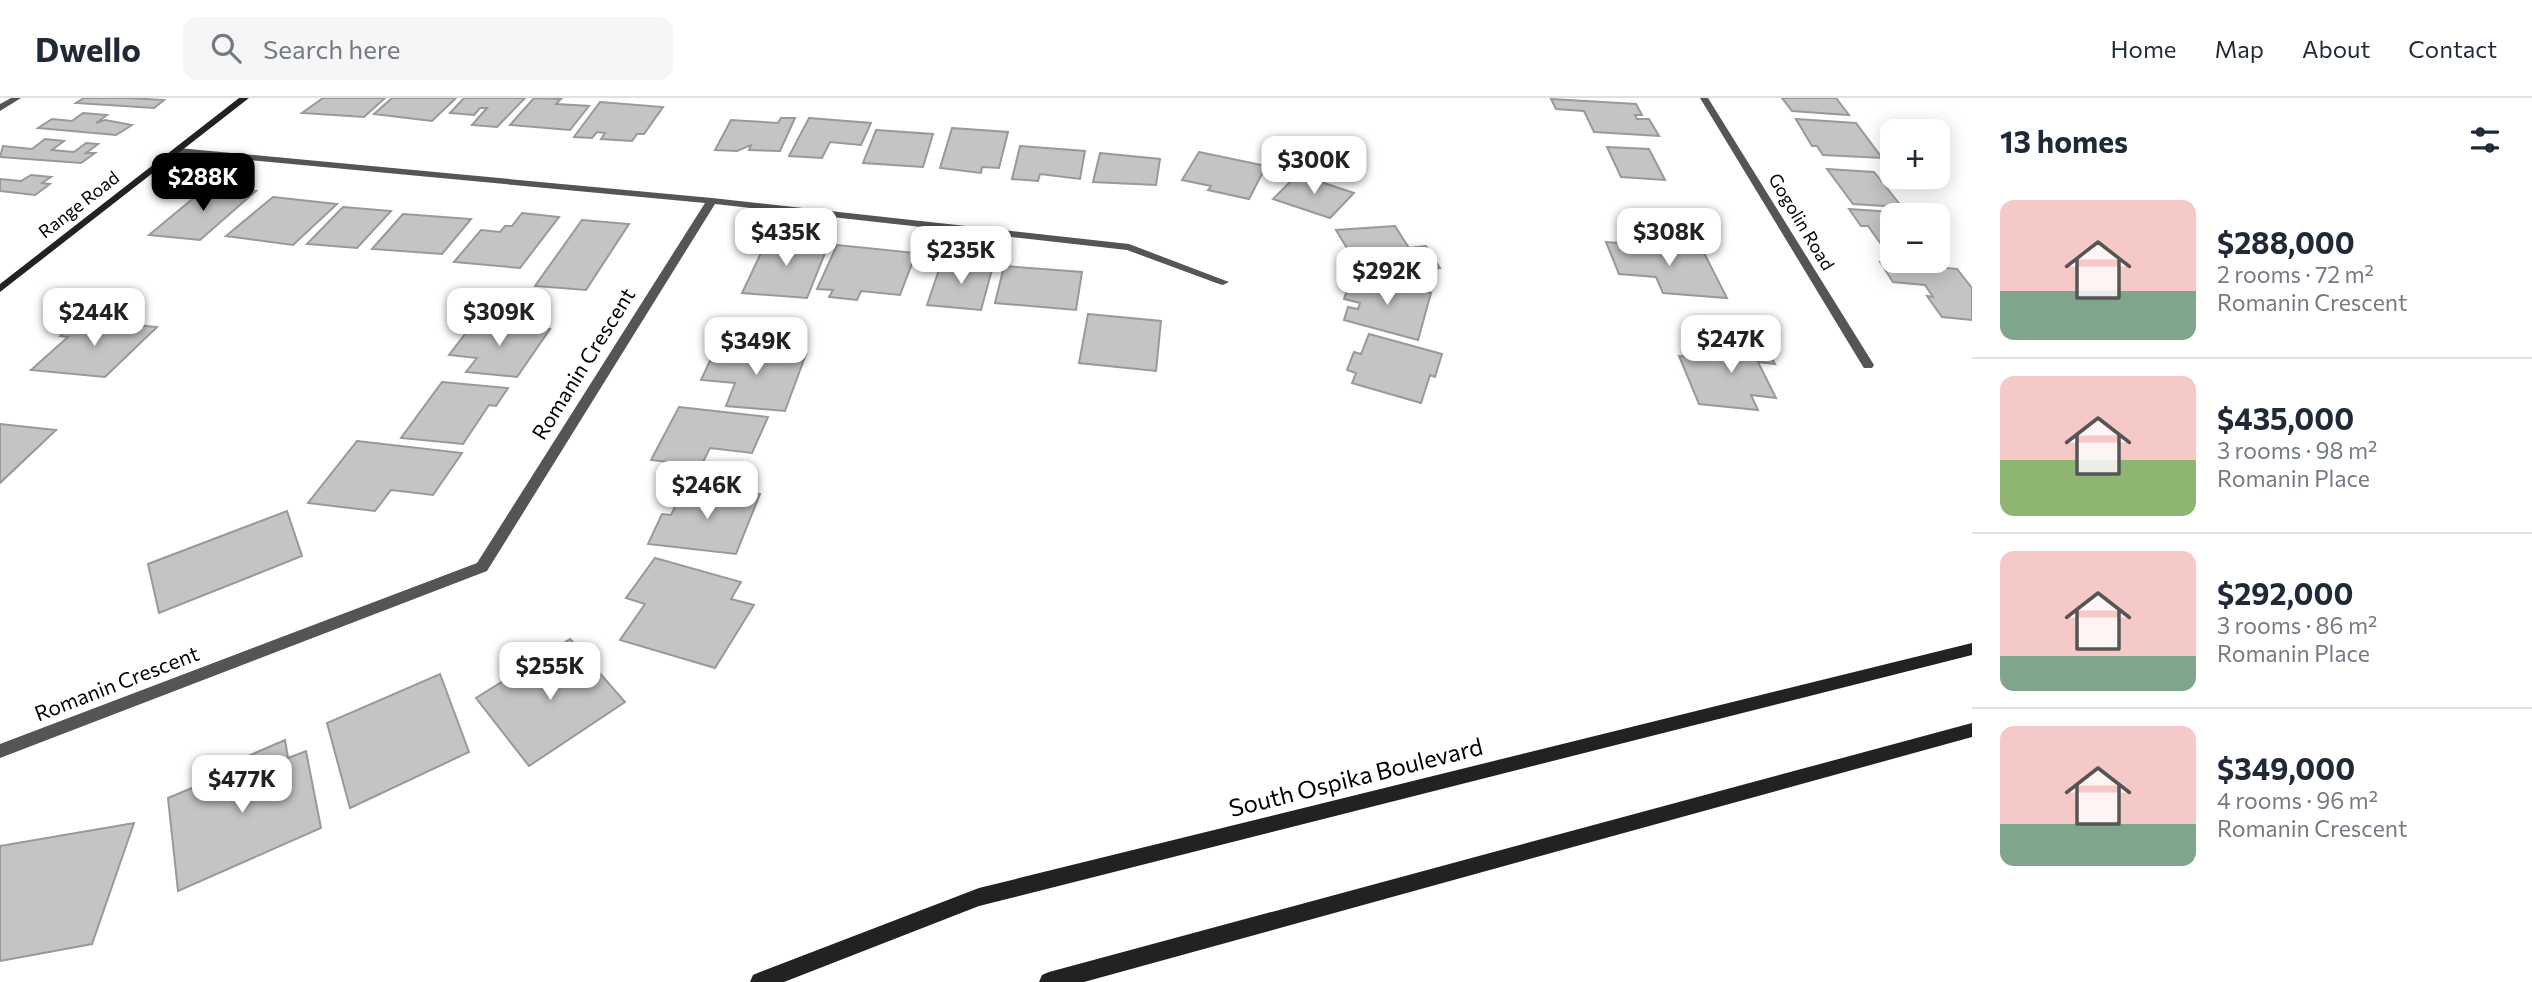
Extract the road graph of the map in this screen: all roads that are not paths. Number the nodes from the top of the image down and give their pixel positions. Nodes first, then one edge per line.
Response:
1 (17, 98) edge
2 (245, 98) edge
3 (1704, 98) edge
4 (0, 108) edge
5 (177, 151) junction
6 (712, 201) junction
7 (1223, 282) dead end
8 (0, 289) edge
9 (1868, 365) dead end
10 (1972, 649) edge
11 (1972, 730) edge
12 (0, 751) edge
13 (760, 982) edge
14 (1049, 982) edge

1 - 4 street
2 - 5 main road, Range Road
3 - 9 street, Gogolin Road
5 - 6 street
5 - 8 main road, Range Road
6 - 7 street
6 - 12 street, Romanin Crescent
10 - 13 main road, South Ospika Boulevard
11 - 14 main road

